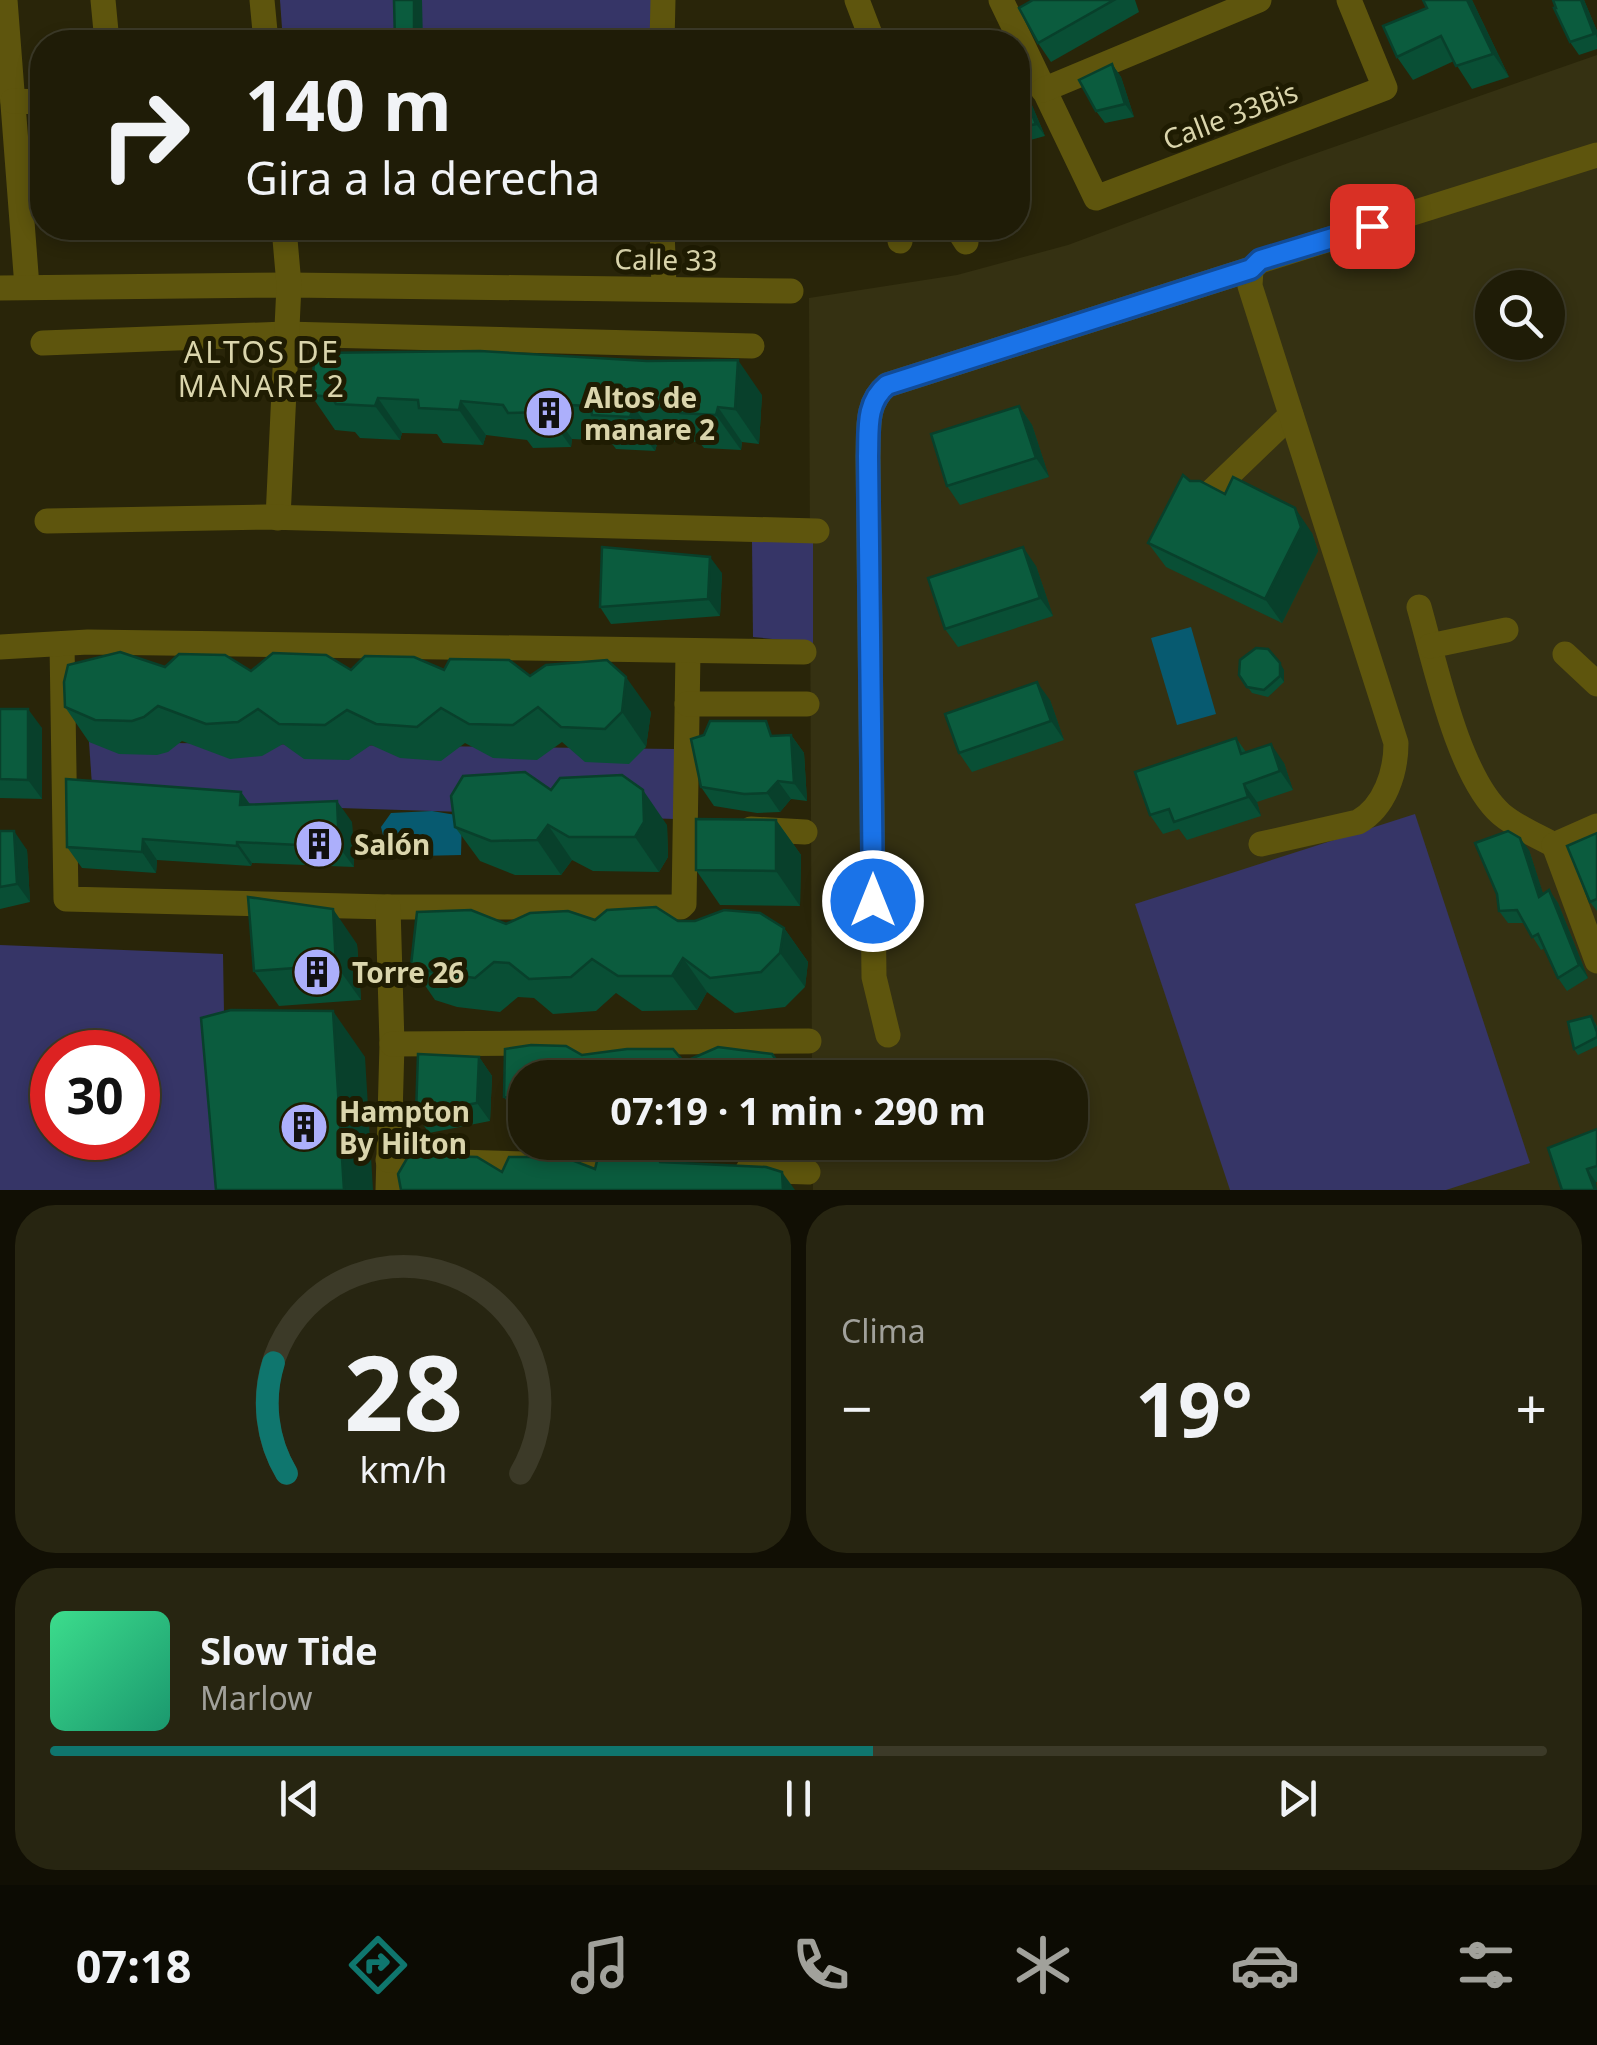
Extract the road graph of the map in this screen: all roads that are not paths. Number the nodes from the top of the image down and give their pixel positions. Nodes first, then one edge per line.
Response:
1 (6, 0) edge
2 (103, 0) edge
3 (262, 0) edge
4 (664, 0) edge
5 (857, 0) edge
6 (1001, 0) edge
7 (1259, 0) edge
8 (1349, 0) edge
9 (106, 30) edge
10 (265, 30) edge
11 (663, 30) edge
12 (868, 30) edge
13 (1015, 30) edge
14 (1030, 62) edge
15 (1043, 90) junction
16 (13, 102) junction
17 (30, 102) edge
18 (1597, 155) edge
19 (285, 240) edge
20 (662, 240) edge
21 (1251, 278) junction
22 (289, 284) junction
23 (27, 287) junction
24 (0, 288) edge
25 (664, 288) junction
26 (790, 291) dead end
27 (285, 334) junction
28 (42, 343) dead end
29 (752, 346) dead end
30 (1292, 416) junction
31 (1213, 490) edge
32 (278, 518) junction
33 (46, 521) dead end
34 (818, 531) dead end
35 (1419, 607) dead end
36 (1506, 630) dead end
37 (62, 644) junction
38 (1430, 646) junction
39 (0, 647) edge
40 (688, 652) junction
41 (804, 652) dead end
42 (1565, 654) dead end
43 (1597, 684) edge
44 (687, 704) junction
45 (807, 704) dead end
46 (1597, 826) edge
47 (706, 827) junction
48 (805, 832) dead end
49 (1260, 844) dead end
50 (1554, 844) junction
51 (388, 907) junction
52 (1594, 947) edge
53 (888, 1035) dead end
54 (809, 1041) dead end
55 (392, 1044) junction
56 (388, 1160) junction
57 (656, 1168) edge
58 (732, 1170) edge
59 (808, 1172) dead end
60 (388, 1190) edge

1 - 16 street
2 - 9 street
3 - 10 street
4 - 11 street
5 - 12 street
6 - 13 street
7 - 15 street
8 - 15 street, Calle 33Bis
14 - 15 street
16 - 17 street
16 - 23 street
18 - 21 street
19 - 22 street
20 - 25 street
21 - 30 street
21 - 53 street
22 - 23 street, Calle 33
22 - 25 street, Calle 33
22 - 27 street
23 - 24 street, Calle 33
25 - 26 street, Calle 33
27 - 28 street
27 - 29 street
27 - 32 street
30 - 31 street
30 - 49 street
32 - 33 street
32 - 34 street
35 - 38 street
36 - 38 street
37 - 39 street
37 - 40 street
37 - 51 street
38 - 50 street
40 - 41 street
40 - 44 street
42 - 43 street
44 - 45 street
44 - 47 street
46 - 50 street
47 - 48 street
47 - 51 street
50 - 52 street
51 - 55 street
54 - 55 street
55 - 56 street
56 - 57 street
56 - 60 street
58 - 59 street

